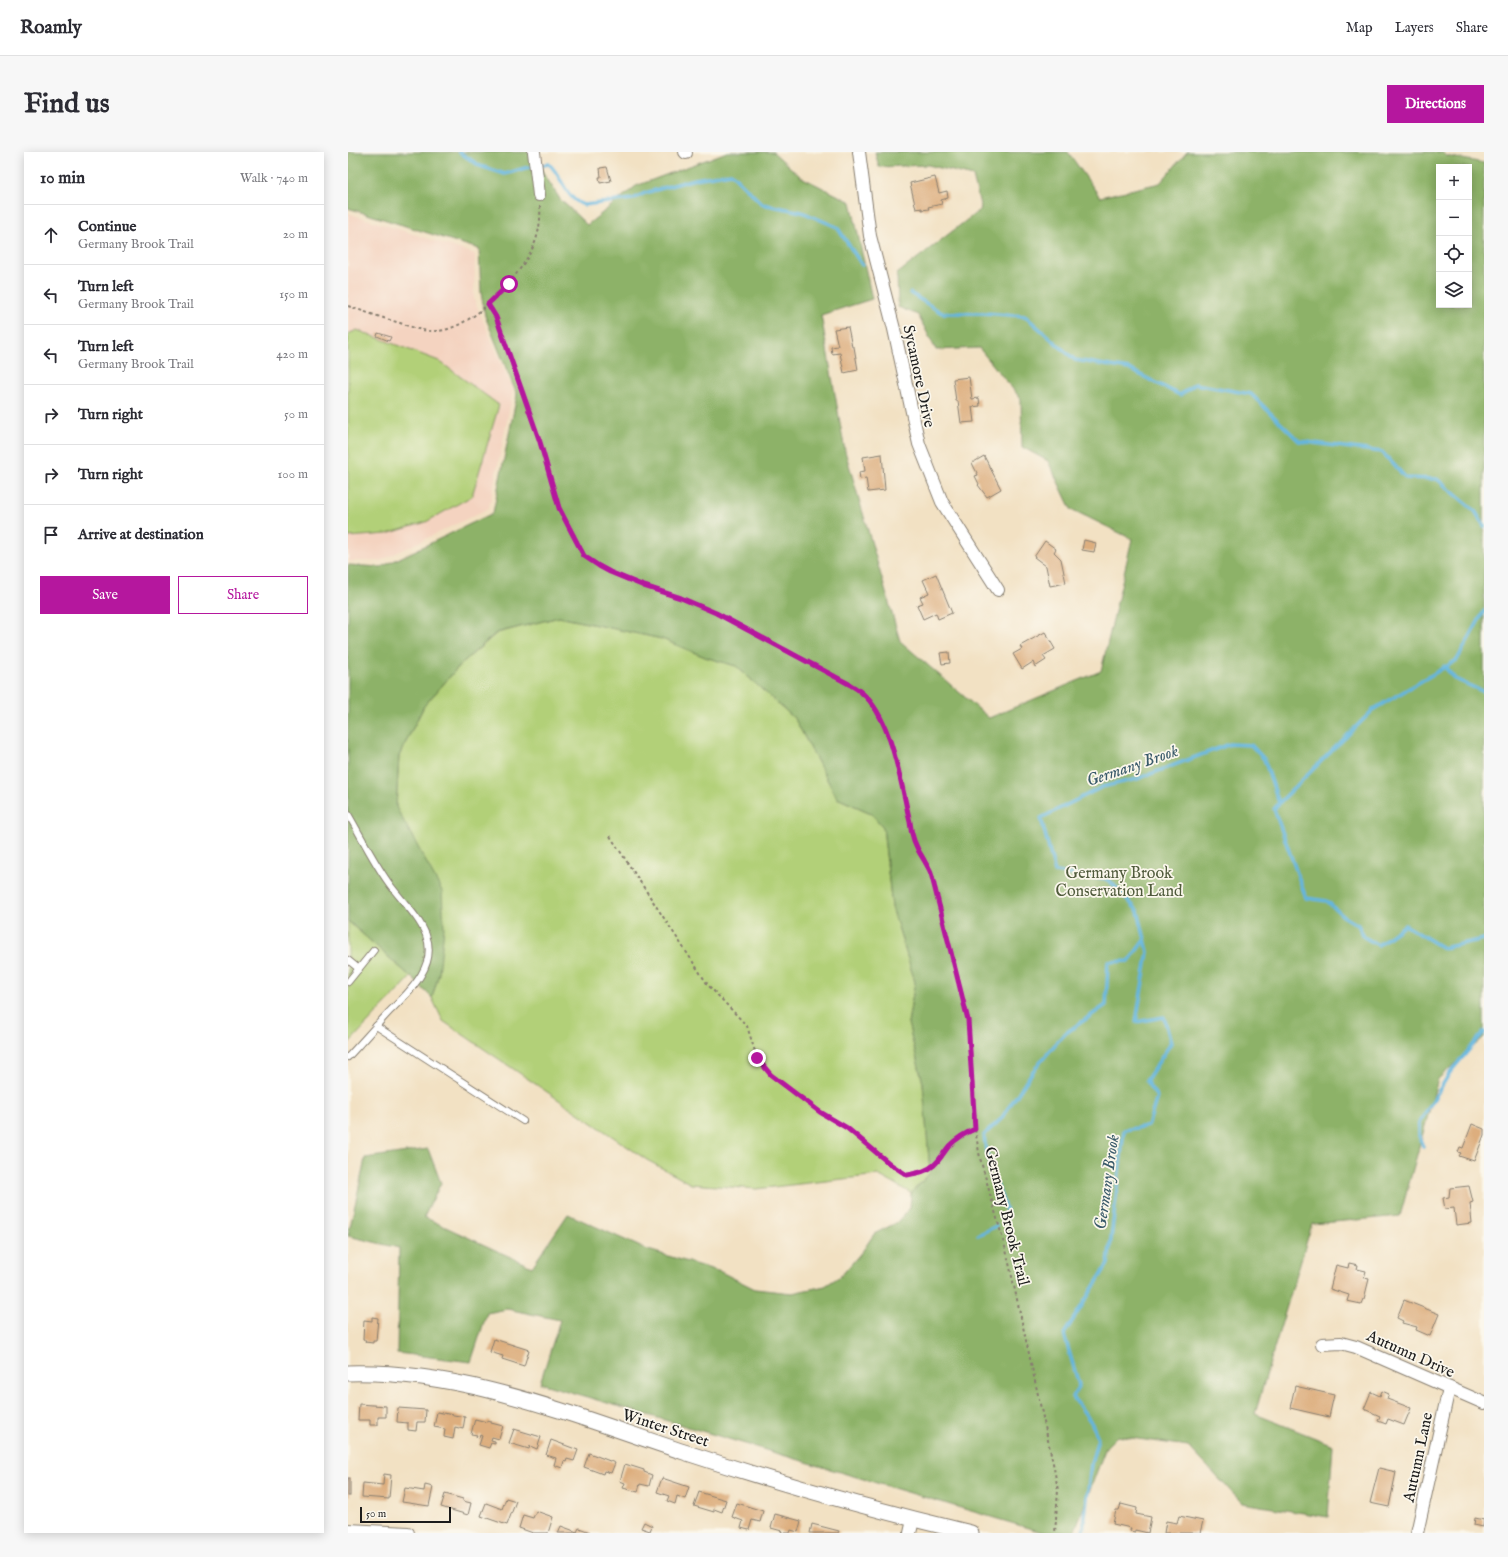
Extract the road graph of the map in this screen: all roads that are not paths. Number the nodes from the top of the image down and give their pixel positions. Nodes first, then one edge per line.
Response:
1 (859, 152) edge
2 (535, 156) edge
3 (538, 190) road end
4 (998, 590) dead end
5 (348, 814) edge
6 (374, 950) dead end
7 (348, 960) edge
8 (359, 969) junction
9 (348, 982) edge
10 (376, 1026) junction
11 (348, 1057) edge
12 (523, 1121) dead end
13 (1322, 1344) dead end
14 (348, 1373) edge
15 (1449, 1388) junction
16 (1484, 1403) edge
17 (912, 1526) edge
18 (348, 1530) edge
19 (408, 1533) edge
20 (971, 1533) edge
21 (1417, 1533) edge

1 - 4 street, Sycamore Drive
2 - 3 street
5 - 10 lane
6 - 8 lane
7 - 8 lane
8 - 9 lane
10 - 11 lane
10 - 12 lane
13 - 15 street, Autumn Drive
14 - 17 street, Winter Street
15 - 16 street, Autumn Drive
15 - 21 street, Autumn Lane
17 - 20 street, Winter Street
18 - 19 street

